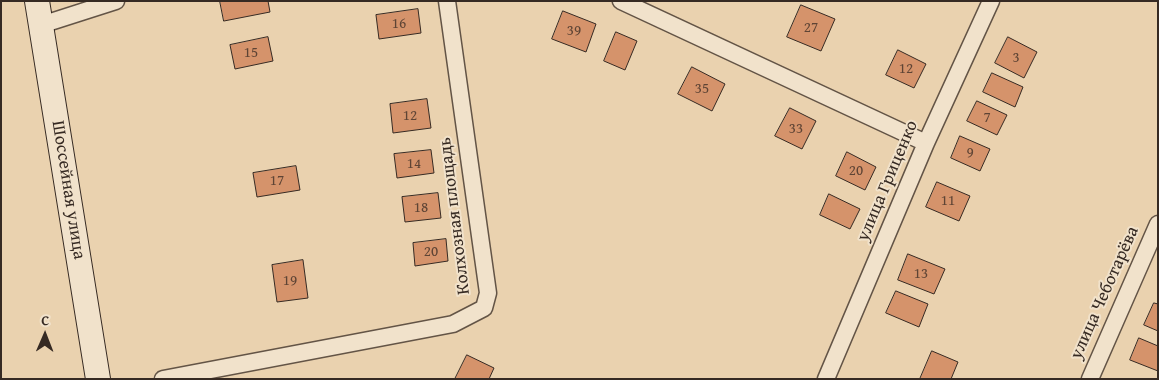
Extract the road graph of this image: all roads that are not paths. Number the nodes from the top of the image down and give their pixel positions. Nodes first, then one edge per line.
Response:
1 (37, 1) edge
2 (116, 1) edge
3 (447, 1) edge
4 (621, 1) edge
5 (991, 1) edge
6 (41, 25) junction
7 (926, 143) junction
8 (1158, 224) edge
9 (98, 379) edge
10 (163, 379) edge
11 (826, 379) edge
12 (1090, 379) edge

1 - 6 main road, Шоссейная улица
2 - 6 street
3 - 10 street, Колхозная площадь
4 - 7 street
5 - 7 street, улица Гриценко
6 - 9 main road, Шоссейная улица
7 - 11 street, улица Гриценко
8 - 12 street, улица Чеботарёва

